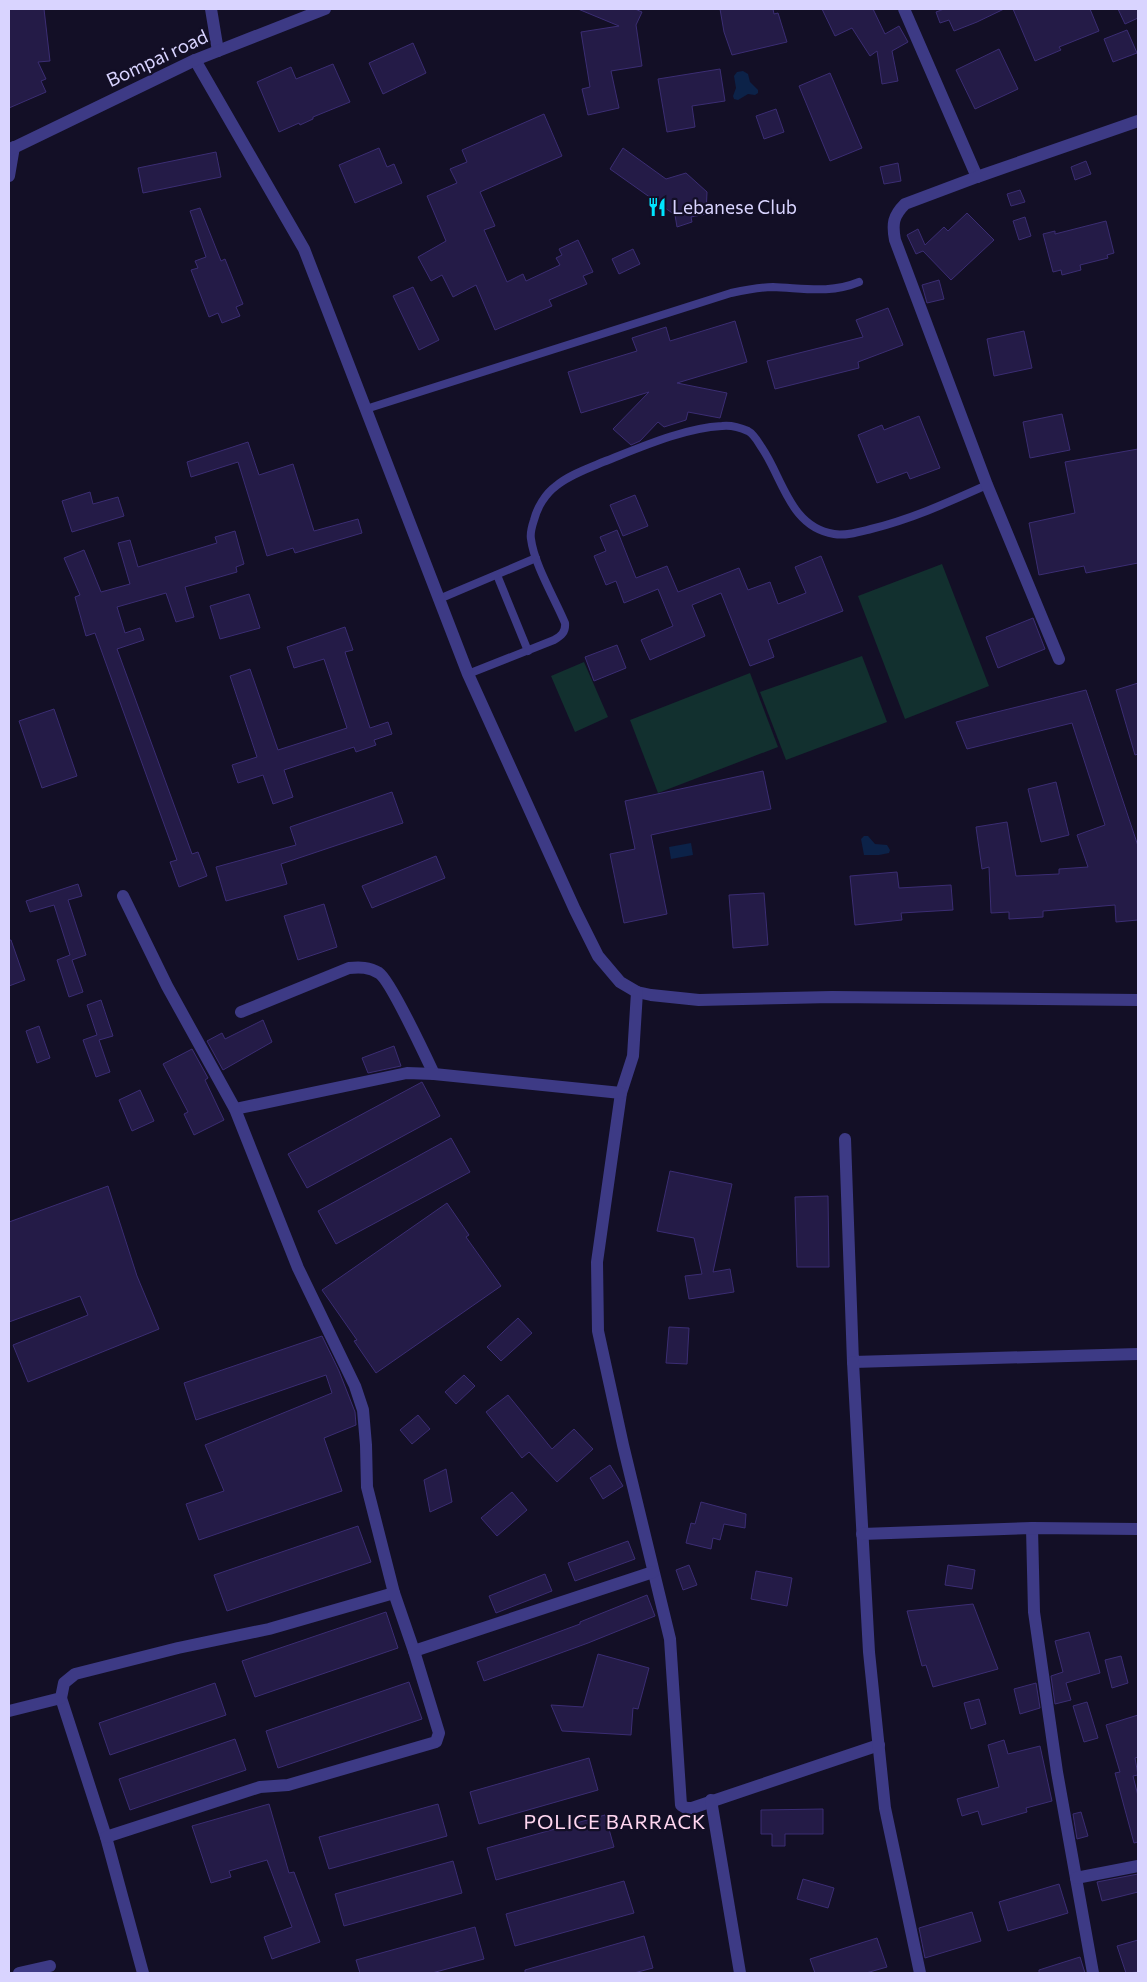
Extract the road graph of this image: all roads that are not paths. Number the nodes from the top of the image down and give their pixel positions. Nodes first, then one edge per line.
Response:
1 (211, 9) edge
2 (325, 9) edge
3 (904, 9) edge
4 (218, 51) junction
5 (195, 60) junction
6 (1138, 121) edge
7 (11, 149) edge
8 (9, 176) edge
9 (977, 177) junction
10 (859, 282) dead end
11 (366, 409) junction
12 (987, 484) junction
13 (536, 558) junction
14 (497, 575) junction
15 (439, 600) junction
16 (528, 651) junction
17 (1059, 659) dead end
18 (468, 674) junction
19 (123, 896) dead end
20 (636, 992) junction
21 (1138, 1000) edge
22 (241, 1012) dead end
23 (434, 1074) junction
24 (621, 1093) junction
25 (235, 1109) junction
26 (845, 1140) dead end
27 (1138, 1354) edge
28 (852, 1362) junction
29 (1032, 1528) junction
30 (1138, 1529) edge
31 (862, 1534) junction
32 (653, 1572) junction
33 (394, 1593) junction
34 (414, 1651) junction
35 (60, 1698) junction
36 (9, 1711) edge
37 (879, 1745) junction
38 (711, 1800) junction
39 (106, 1837) junction
40 (1138, 1866) edge
41 (1076, 1878) junction
42 (50, 1966) dead end
43 (18, 1973) edge
44 (143, 1973) edge
45 (740, 1973) edge
46 (920, 1973) edge
47 (1093, 1973) edge

1 - 4 street
2 - 4 street, Bompai road
3 - 9 street
4 - 5 street, Bompai road
5 - 7 street, Bompai road
5 - 11 street
6 - 9 street
7 - 8 street
9 - 12 street
10 - 11 lane
11 - 15 street
12 - 13 lane
12 - 17 street
13 - 14 lane
13 - 16 lane
14 - 15 lane
14 - 16 lane
15 - 18 street
16 - 18 lane
18 - 20 street
19 - 25 street
20 - 21 street
20 - 24 street
22 - 23 street
23 - 24 street
23 - 25 street
24 - 32 street
25 - 33 street
26 - 28 street
27 - 28 street
28 - 31 street
29 - 30 street
29 - 31 street
29 - 41 street
31 - 37 street
32 - 34 street
32 - 38 street
33 - 34 street
33 - 35 street
34 - 39 street
35 - 36 street
35 - 39 street
37 - 38 street
37 - 46 street
38 - 45 street
39 - 44 street
40 - 41 street
41 - 47 street
42 - 43 street

